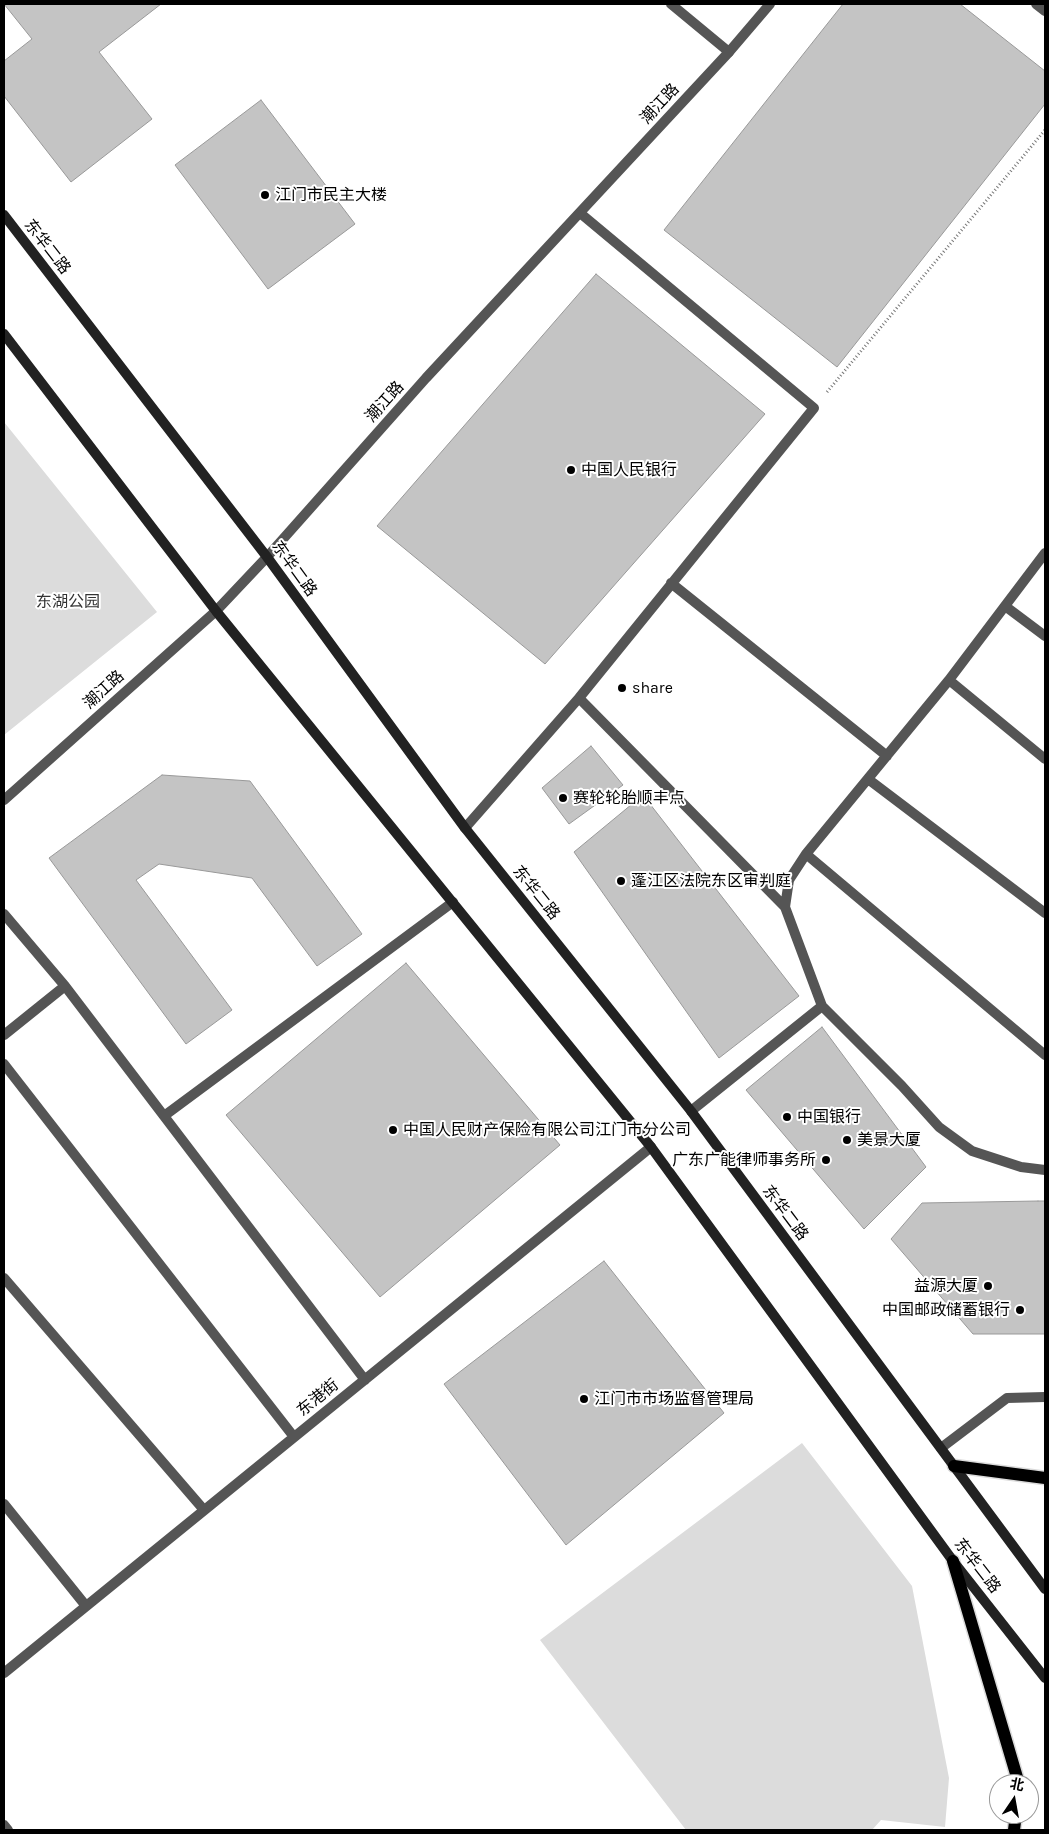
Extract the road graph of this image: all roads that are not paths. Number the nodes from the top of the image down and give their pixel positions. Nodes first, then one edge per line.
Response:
1 (671, 4) edge
2 (770, 4) edge
3 (1036, 4) edge
4 (1045, 11) edge
5 (729, 52) junction
6 (580, 213) junction
7 (4, 215) edge
8 (4, 334) edge
9 (1045, 553) edge
10 (267, 557) junction
11 (671, 583) junction
12 (1005, 606) junction
13 (216, 611) junction
14 (1045, 636) edge
15 (949, 680) junction
16 (579, 698) junction
17 (887, 756) junction
18 (1045, 759) edge
19 (868, 778) junction
20 (4, 800) edge
21 (465, 828) junction
22 (806, 854) junction
23 (452, 902) junction
24 (785, 907) junction
25 (1045, 913) edge
26 (4, 914) edge
27 (65, 986) junction
28 (822, 1006) junction
29 (4, 1035) edge
30 (1045, 1055) edge
31 (4, 1064) edge
32 (691, 1111) junction
33 (164, 1116) junction
34 (651, 1147) junction
35 (1045, 1170) edge
36 (4, 1278) edge
37 (365, 1380) junction
38 (1045, 1397) edge
39 (294, 1437) junction
40 (941, 1448) junction
41 (954, 1466) junction
42 (1045, 1478) edge
43 (4, 1504) edge
44 (204, 1510) junction
45 (953, 1560) junction
46 (1045, 1589) edge
47 (86, 1606) junction
48 (4, 1673) edge
49 (1045, 1678) edge
50 (1017, 1774) edge
51 (4, 1825) edge
52 (8, 1830) edge

1 - 5 street
2 - 5 street, 潮江路
3 - 4 street
5 - 6 street, 潮江路
6 - 10 street, 潮江路
6 - 11 street
7 - 10 main road, 东华二路
8 - 13 main road, 东华二路
9 - 12 street
10 - 13 street, 潮江路
10 - 21 main road, 东华二路
11 - 16 street
11 - 17 street
12 - 14 street
12 - 15 street
13 - 20 street, 潮江路
13 - 23 main road, 东华二路
15 - 17 street
15 - 18 street
16 - 21 street
16 - 24 street
17 - 19 street
19 - 22 street
19 - 25 street
21 - 32 main road, 东华二路
22 - 24 street
22 - 30 street
23 - 33 street
23 - 34 main road, 东华二路
24 - 28 street
26 - 27 street
27 - 29 street
27 - 33 street
28 - 32 street
28 - 35 street
31 - 39 street
32 - 40 main road, 东华二路
33 - 37 street
34 - 37 street, 东港街
34 - 45 main road, 东华二路
36 - 44 street
37 - 39 street, 东港街
38 - 40 street
39 - 44 street, 东港街
40 - 41 main road, 东华二路
41 - 42 main road
41 - 46 main road, 东华二路
43 - 47 street
44 - 47 street, 东港街
45 - 49 main road, 东华二路
45 - 50 main road
47 - 48 street, 东港街
51 - 52 street

